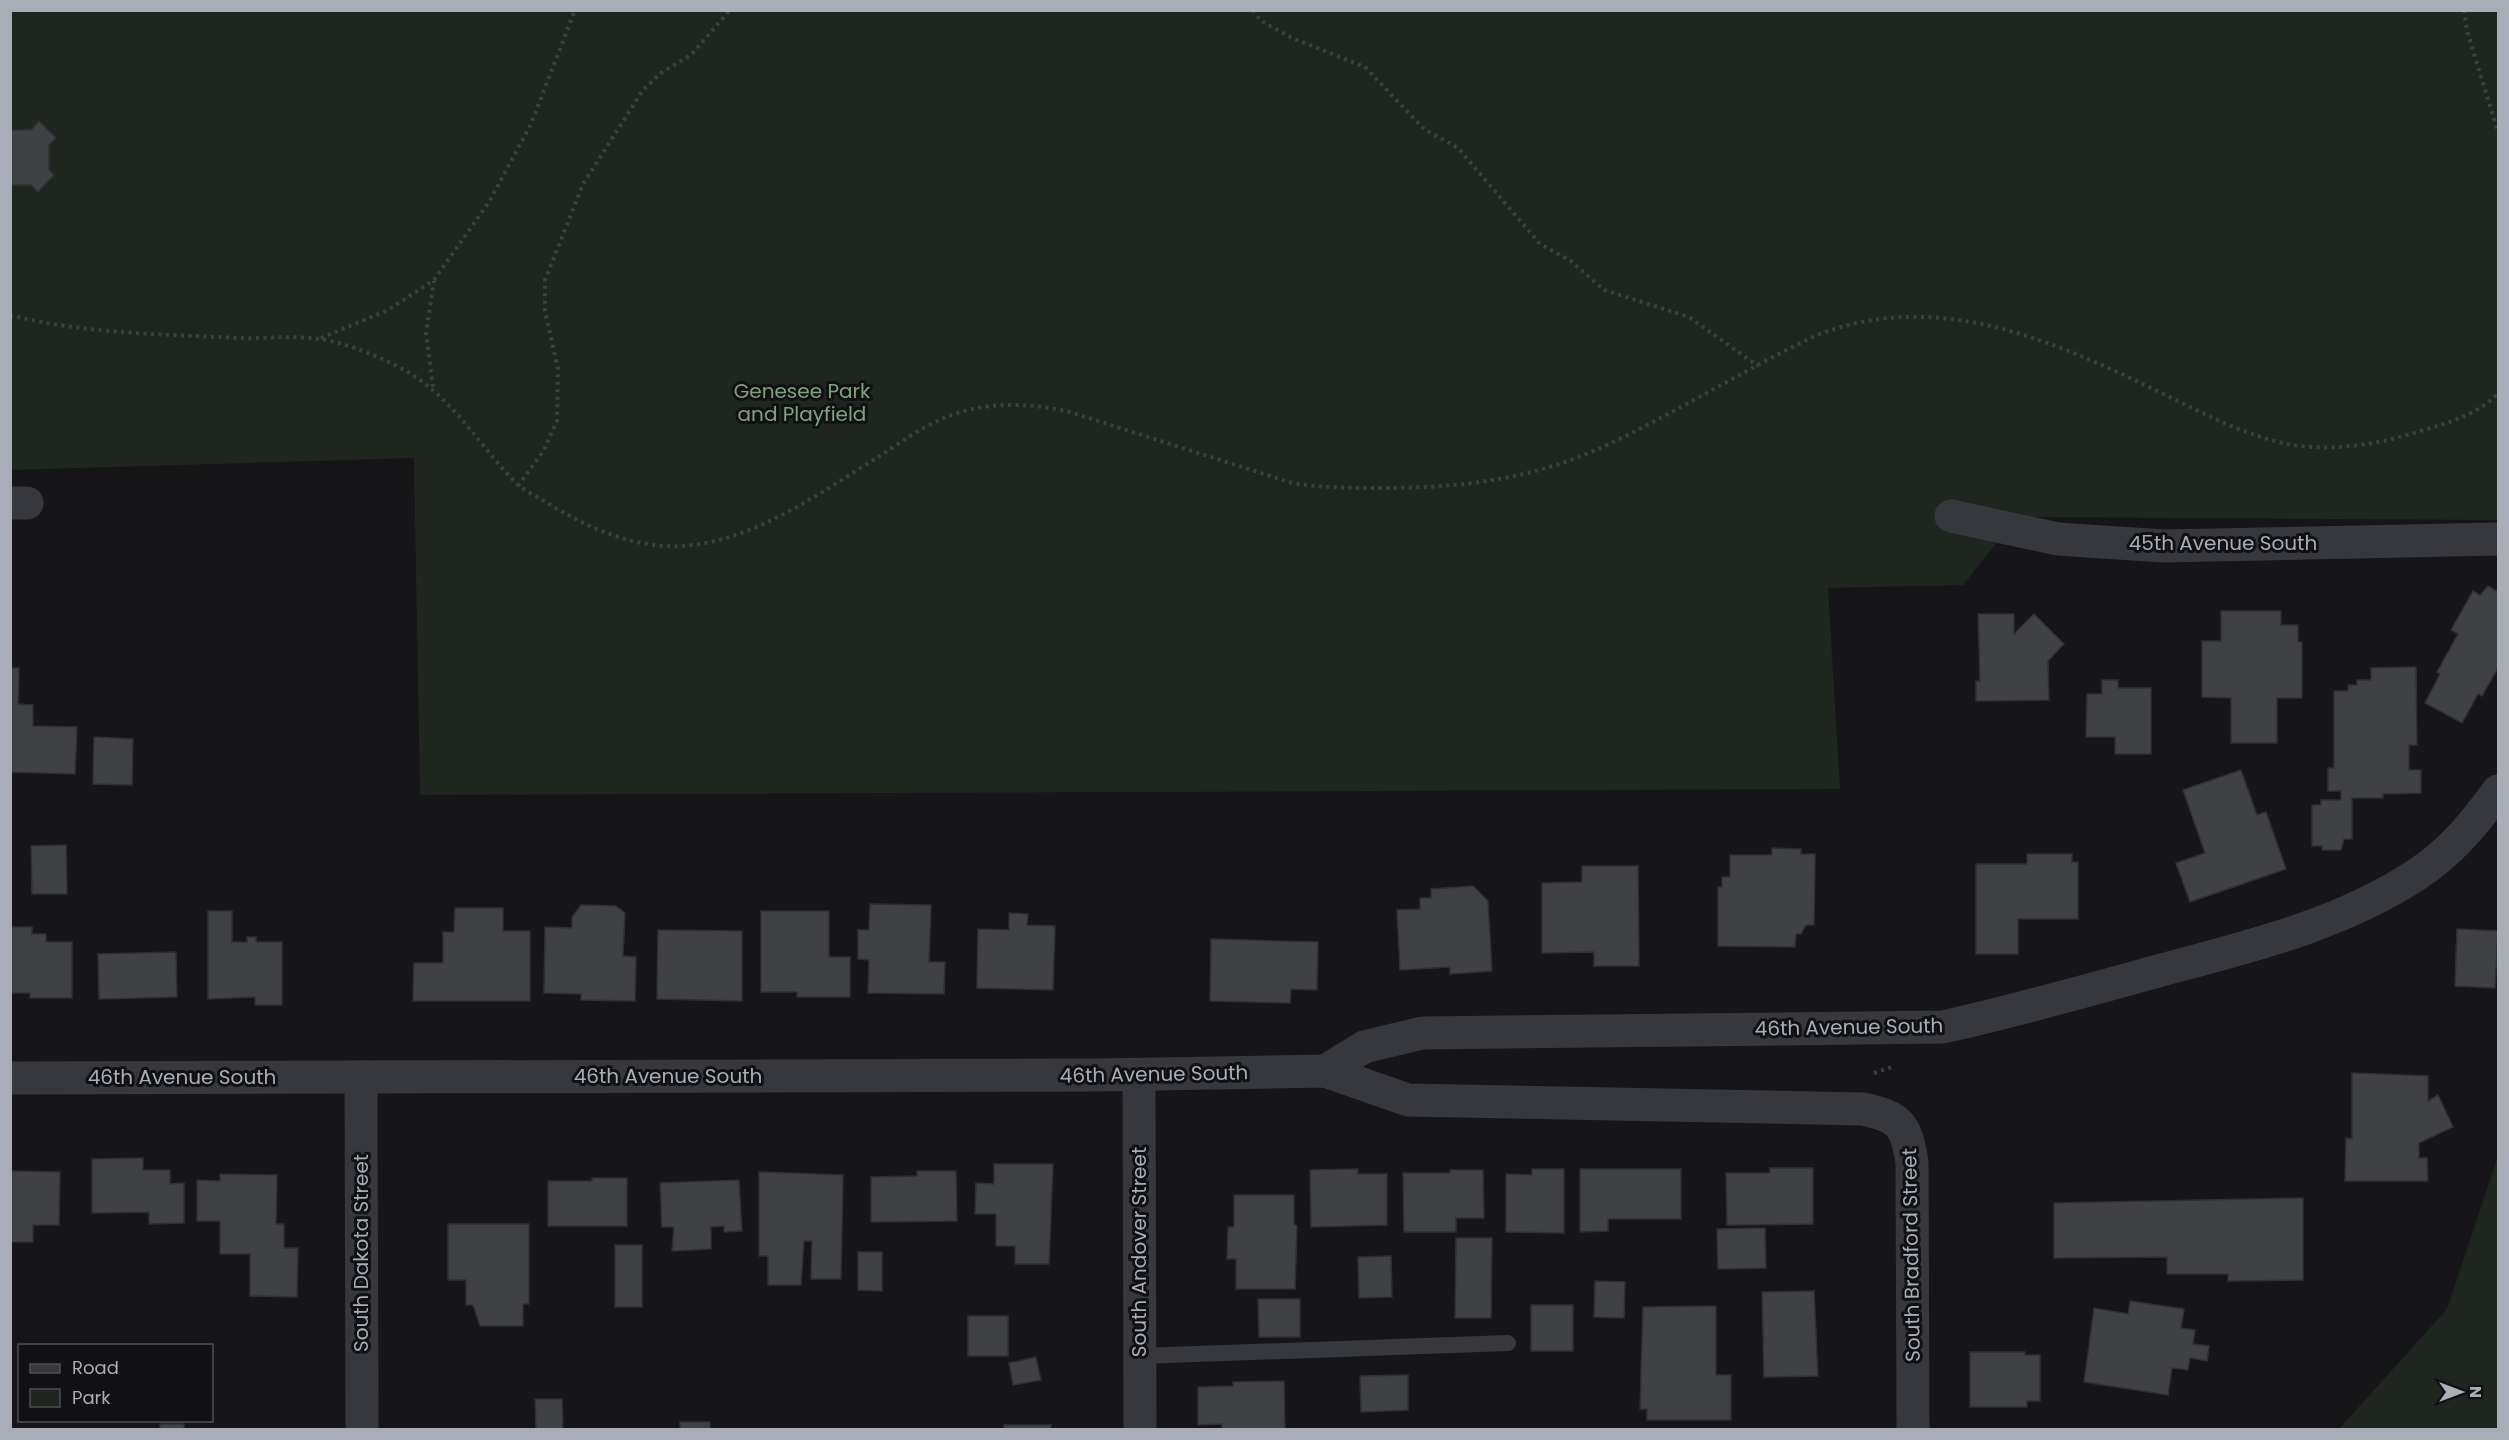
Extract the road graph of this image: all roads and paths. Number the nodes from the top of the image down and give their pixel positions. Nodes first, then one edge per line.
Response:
1 (575, 10) edge
2 (730, 10) edge
3 (1253, 10) edge
4 (2464, 10) edge
5 (2499, 132) edge
6 (434, 280) junction
7 (10, 315) edge
8 (320, 339) junction
9 (1758, 366) junction
10 (433, 388) junction
11 (2499, 394) edge
12 (518, 486) junction
13 (1951, 516) dead end
14 (2499, 539) edge
15 (2499, 791) edge
16 (1325, 1071) junction
17 (1139, 1075) junction
18 (361, 1077) junction
19 (10, 1078) edge
20 (1863, 1109) joint
21 (1508, 1343) dead end
22 (1140, 1356) junction
23 (362, 1430) edge
24 (1140, 1430) edge
25 (1913, 1430) edge

1 - 6 path
2 - 12 path
3 - 9 path
4 - 5 path
6 - 8 path
6 - 10 path
7 - 8 path
8 - 10 path
9 - 11 path
9 - 12 path
10 - 12 path
13 - 14 street, 45th Avenue South
15 - 16 street, 46th Avenue South
16 - 17 street, 46th Avenue South
16 - 20 street, 46th Avenue South
17 - 18 street, 46th Avenue South
17 - 22 street, South Andover Street
18 - 19 street, 46th Avenue South
18 - 23 street, South Dakota Street
20 - 25 street, South Bradford Street
21 - 22 lane
22 - 24 street, South Andover Street

